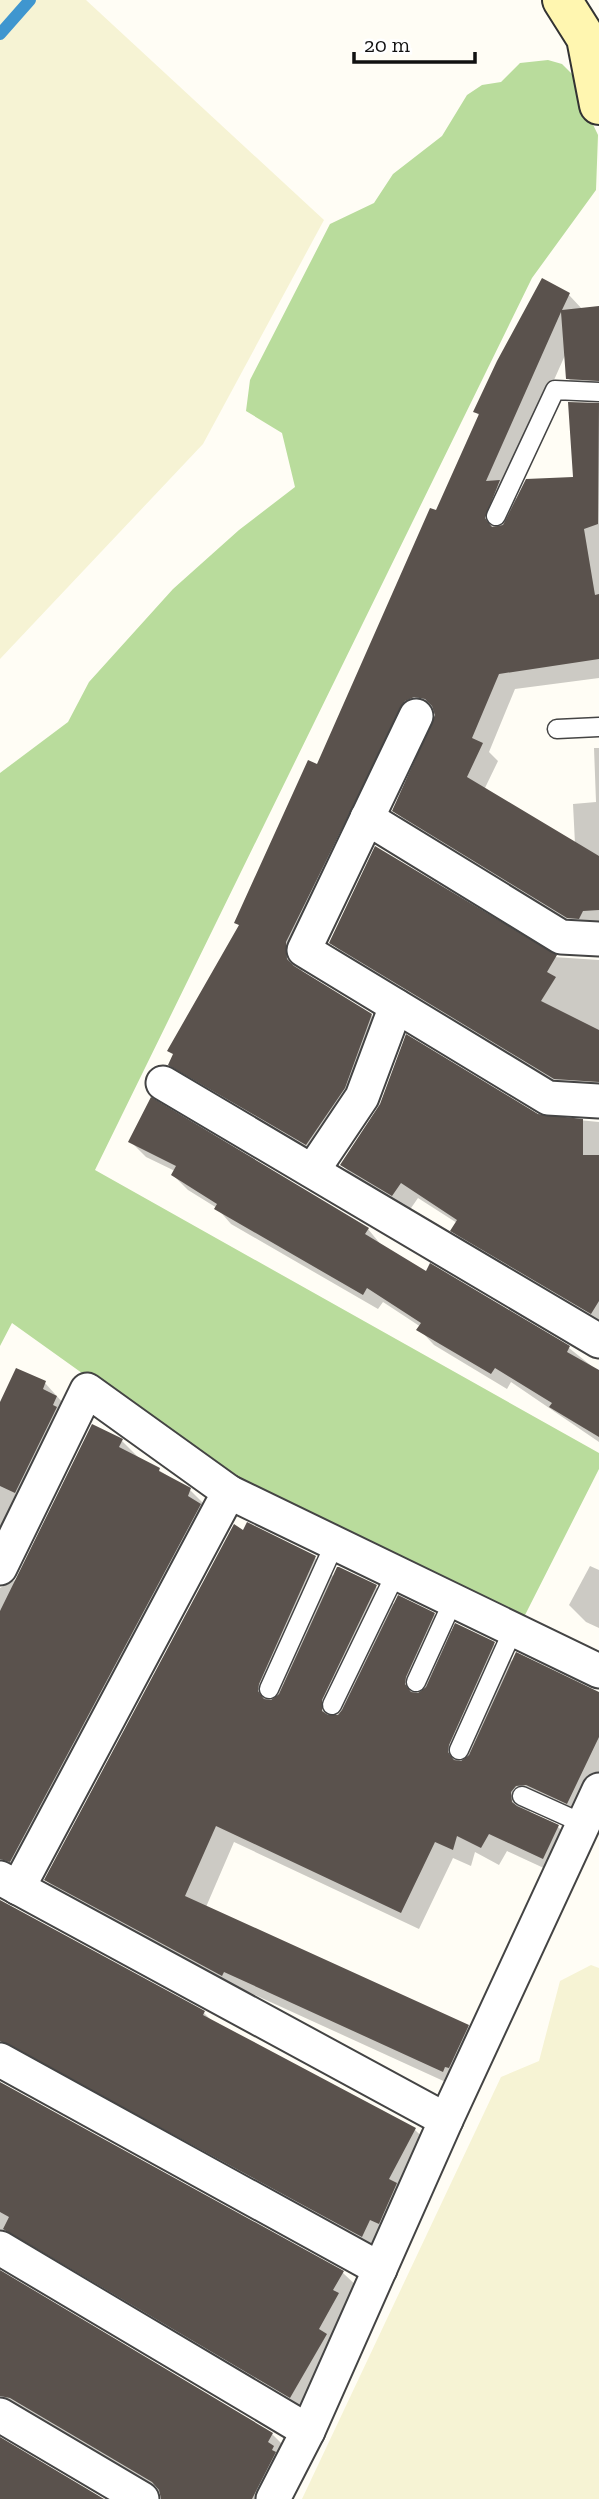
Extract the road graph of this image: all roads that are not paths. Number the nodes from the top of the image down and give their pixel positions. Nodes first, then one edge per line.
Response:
1 (562, 0) edge
2 (593, 34) edge
3 (599, 105) edge
4 (599, 392) edge
5 (496, 516) dead end
6 (416, 716) dead end
7 (599, 727) edge
8 (557, 729) dead end
9 (368, 818) junction
10 (599, 939) edge
11 (396, 1006) junction
12 (163, 1083) dead end
13 (599, 1101) edge
14 (313, 1170) junction
15 (599, 1341) edge
16 (229, 1492) junction
17 (335, 1543) junction
18 (0, 1568) edge
19 (396, 1573) junction
20 (453, 1601) junction
21 (513, 1630) junction
22 (599, 1671) edge
23 (416, 1682) dead end
24 (269, 1689) dead end
25 (332, 1705) dead end
26 (460, 1750) dead end
27 (599, 1790) edge
28 (522, 1796) dead end
29 (584, 1824) junction
30 (9, 1883) edge
31 (0, 2060) edge
32 (446, 2120) junction
33 (0, 2248) edge
34 (380, 2269) junction
35 (0, 2415) edge
36 (308, 2431) junction
37 (142, 2499) edge
38 (274, 2499) edge

1 - 2 street
2 - 3 street
4 - 5 lane
6 - 9 street
7 - 8 lane
9 - 10 street
9 - 11 street
11 - 13 street
11 - 14 street
12 - 14 street
14 - 15 street
16 - 17 street
16 - 18 street
16 - 30 street
17 - 19 street
17 - 24 lane
19 - 20 street
19 - 25 lane
20 - 21 street
20 - 23 lane
21 - 22 street
21 - 26 lane
27 - 29 street
28 - 29 lane
29 - 32 street
30 - 32 street
31 - 34 street
32 - 34 street
33 - 36 street
34 - 36 street
35 - 37 street
36 - 38 street

